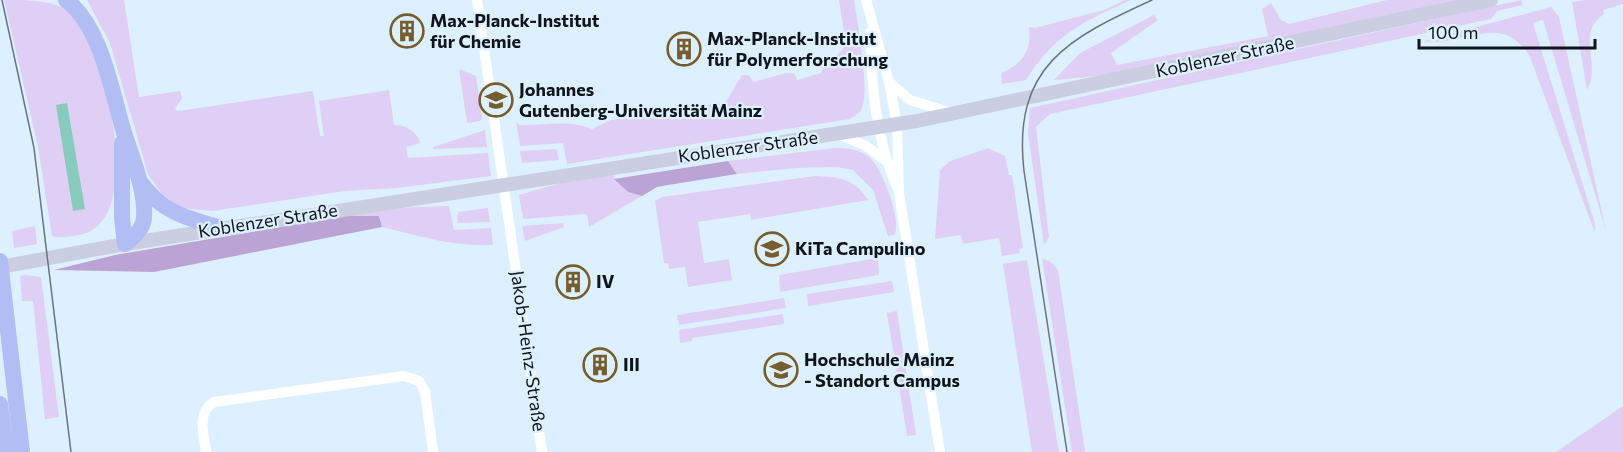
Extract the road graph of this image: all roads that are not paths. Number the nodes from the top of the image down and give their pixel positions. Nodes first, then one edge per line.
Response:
1 (66, 0) edge
2 (477, 0) edge
3 (866, 0) edge
4 (1491, 0) edge
5 (869, 15) junction
6 (889, 82) junction
7 (955, 113) junction
8 (897, 124) junction
9 (122, 126) junction
10 (877, 127) junction
11 (838, 134) junction
12 (885, 160) junction
13 (138, 178) junction
14 (899, 193) junction
15 (221, 228) junction
16 (125, 244) junction
17 (0, 261) edge
18 (0, 267) edge
19 (0, 404) edge
20 (6, 452) edge
21 (22, 452) edge
22 (206, 452) edge
23 (434, 452) edge
24 (543, 452) edge
25 (940, 452) edge

1 - 9 highway
2 - 24 street, Jakob-Heinz-Straße
3 - 5 street
4 - 7 main road, Koblenzer Straße
5 - 6 street
5 - 10 street
6 - 7 street
6 - 8 street
7 - 8 main road, Koblenzer Straße
8 - 10 main road, Koblenzer Straße
8 - 14 street
9 - 13 highway
9 - 16 highway
10 - 11 main road, Koblenzer Straße
10 - 12 street
11 - 12 street
11 - 15 main road, Koblenzer Straße
12 - 14 street
13 - 15 highway
13 - 16 highway
14 - 25 street
15 - 16 main road, Koblenzer Straße
16 - 18 main road, Koblenzer Straße
17 - 21 highway
19 - 20 highway
22 - 23 street

